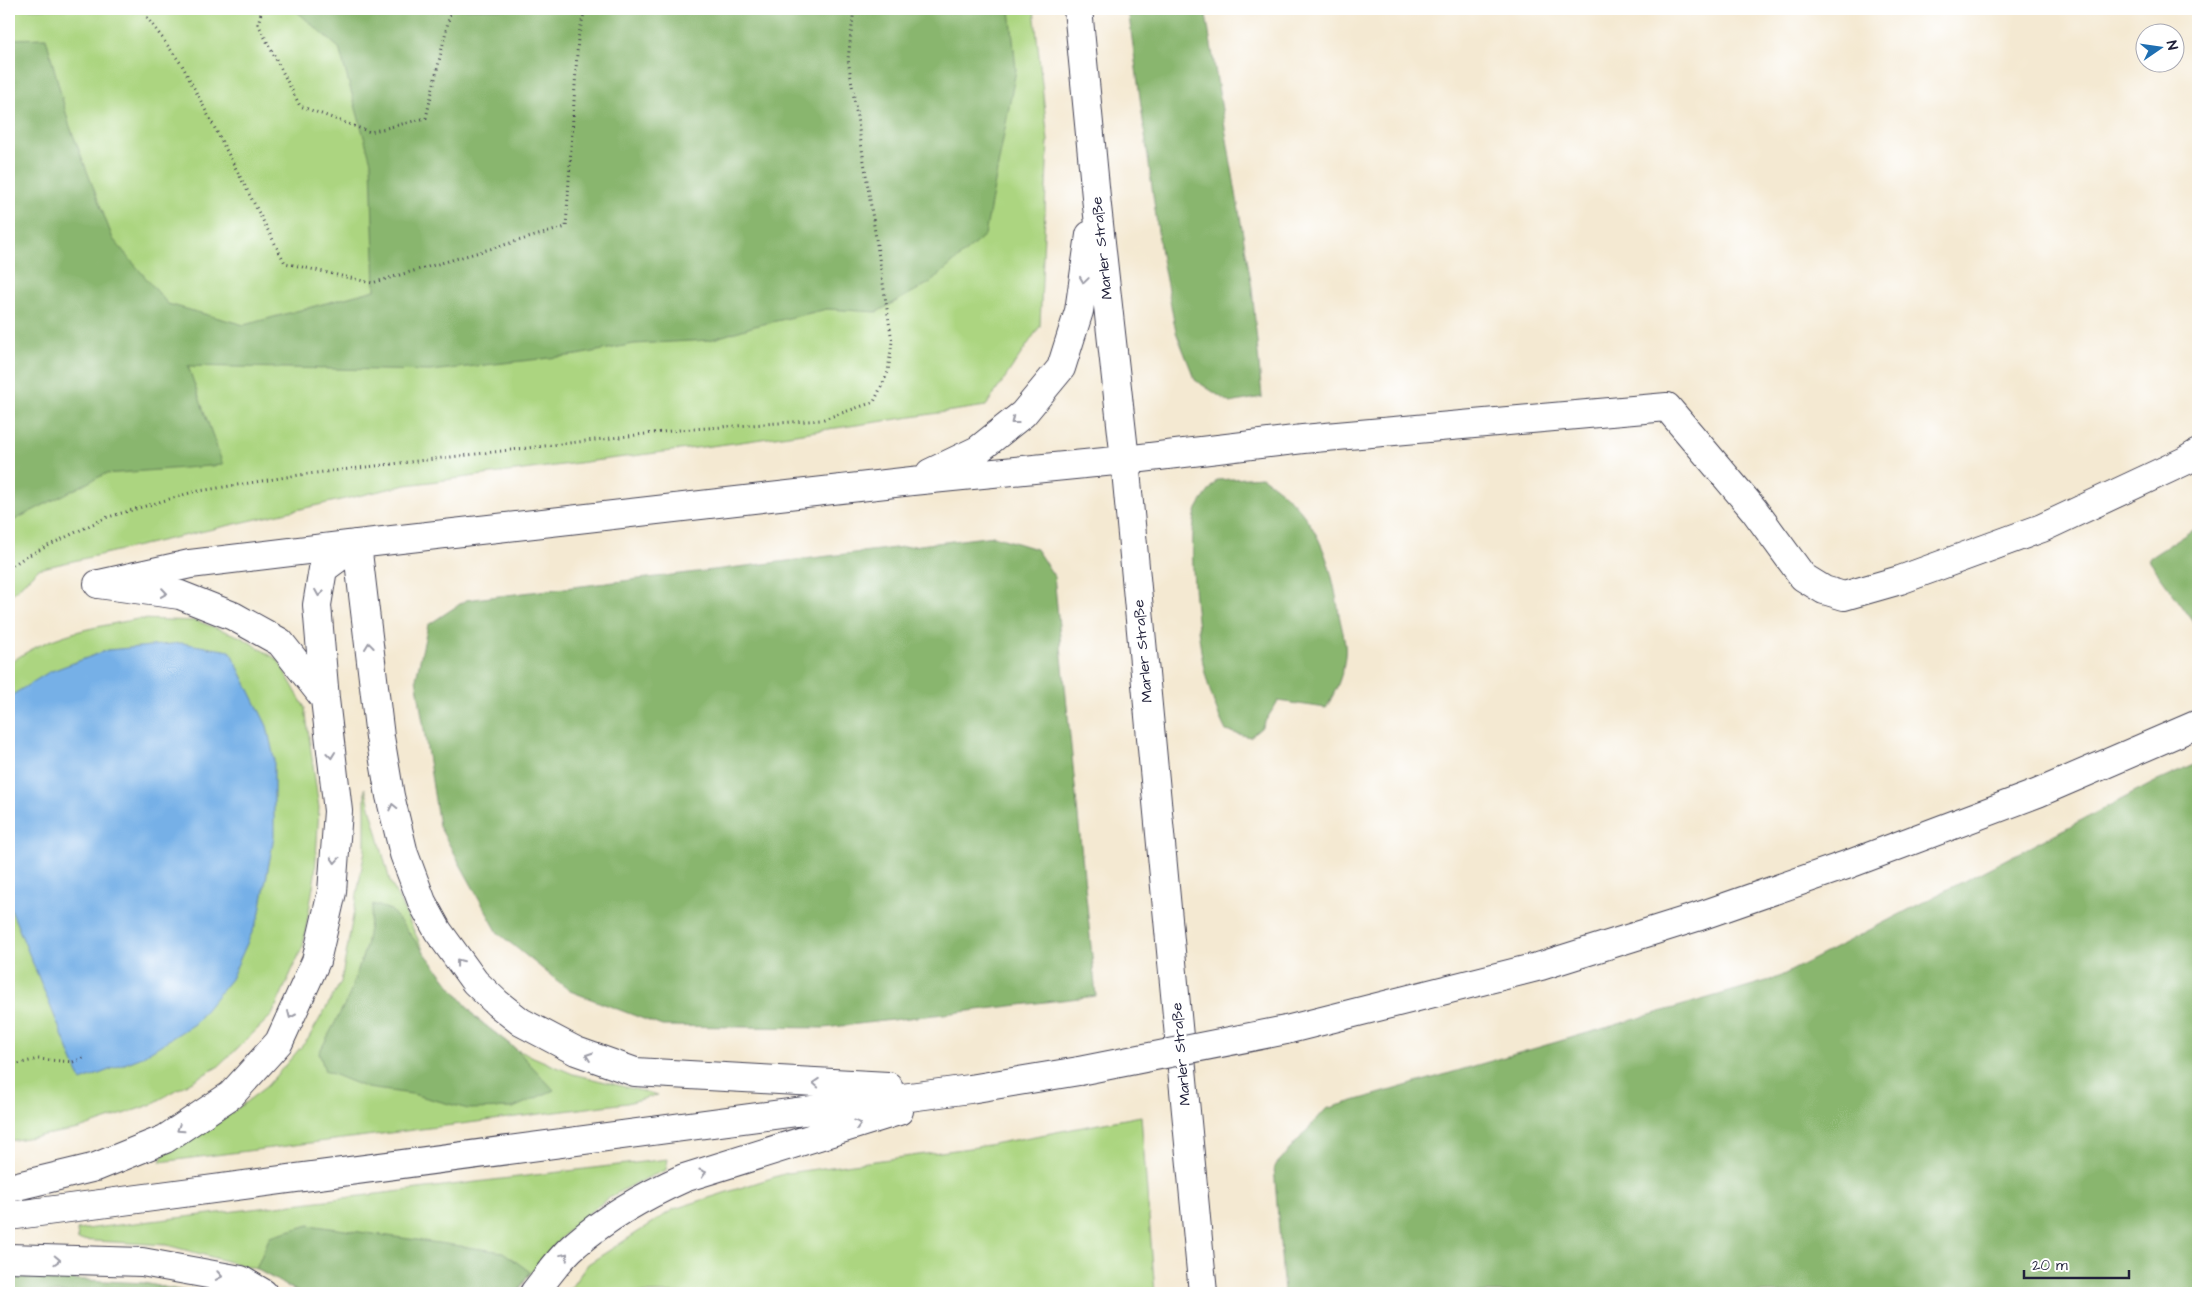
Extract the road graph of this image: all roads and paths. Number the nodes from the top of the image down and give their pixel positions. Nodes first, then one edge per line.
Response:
1 (141, 9) edge
2 (262, 9) edge
3 (451, 9) edge
4 (585, 9) edge
5 (854, 9) edge
6 (1078, 9) edge
7 (1096, 197) junction
8 (2198, 453) edge
9 (1126, 460) junction
10 (912, 481) junction
11 (357, 544) junction
12 (9, 568) edge
13 (325, 699) junction
14 (2198, 724) edge
15 (86, 1057) dead end
16 (9, 1066) edge
17 (970, 1089) junction
18 (9, 1188) edge
19 (9, 1216) edge
20 (9, 1258) edge
21 (263, 1293) edge
22 (534, 1293) edge
23 (1203, 1293) edge

1 - 4 path
2 - 3 path
5 - 12 path
6 - 7 main road, Marler Straße
7 - 9 main road, Marler Straße
7 -> 10 main road
8 - 9 main road
9 - 10 main road
9 - 23 main road, Marler Straße
10 - 11 main road
11 -> 13 main road
11 -> 13 main road
17 -> 11 main road
13 -> 18 main road
14 - 17 main road, bridge
15 - 16 path
17 - 19 main road
22 -> 17 main road
20 -> 21 main road

